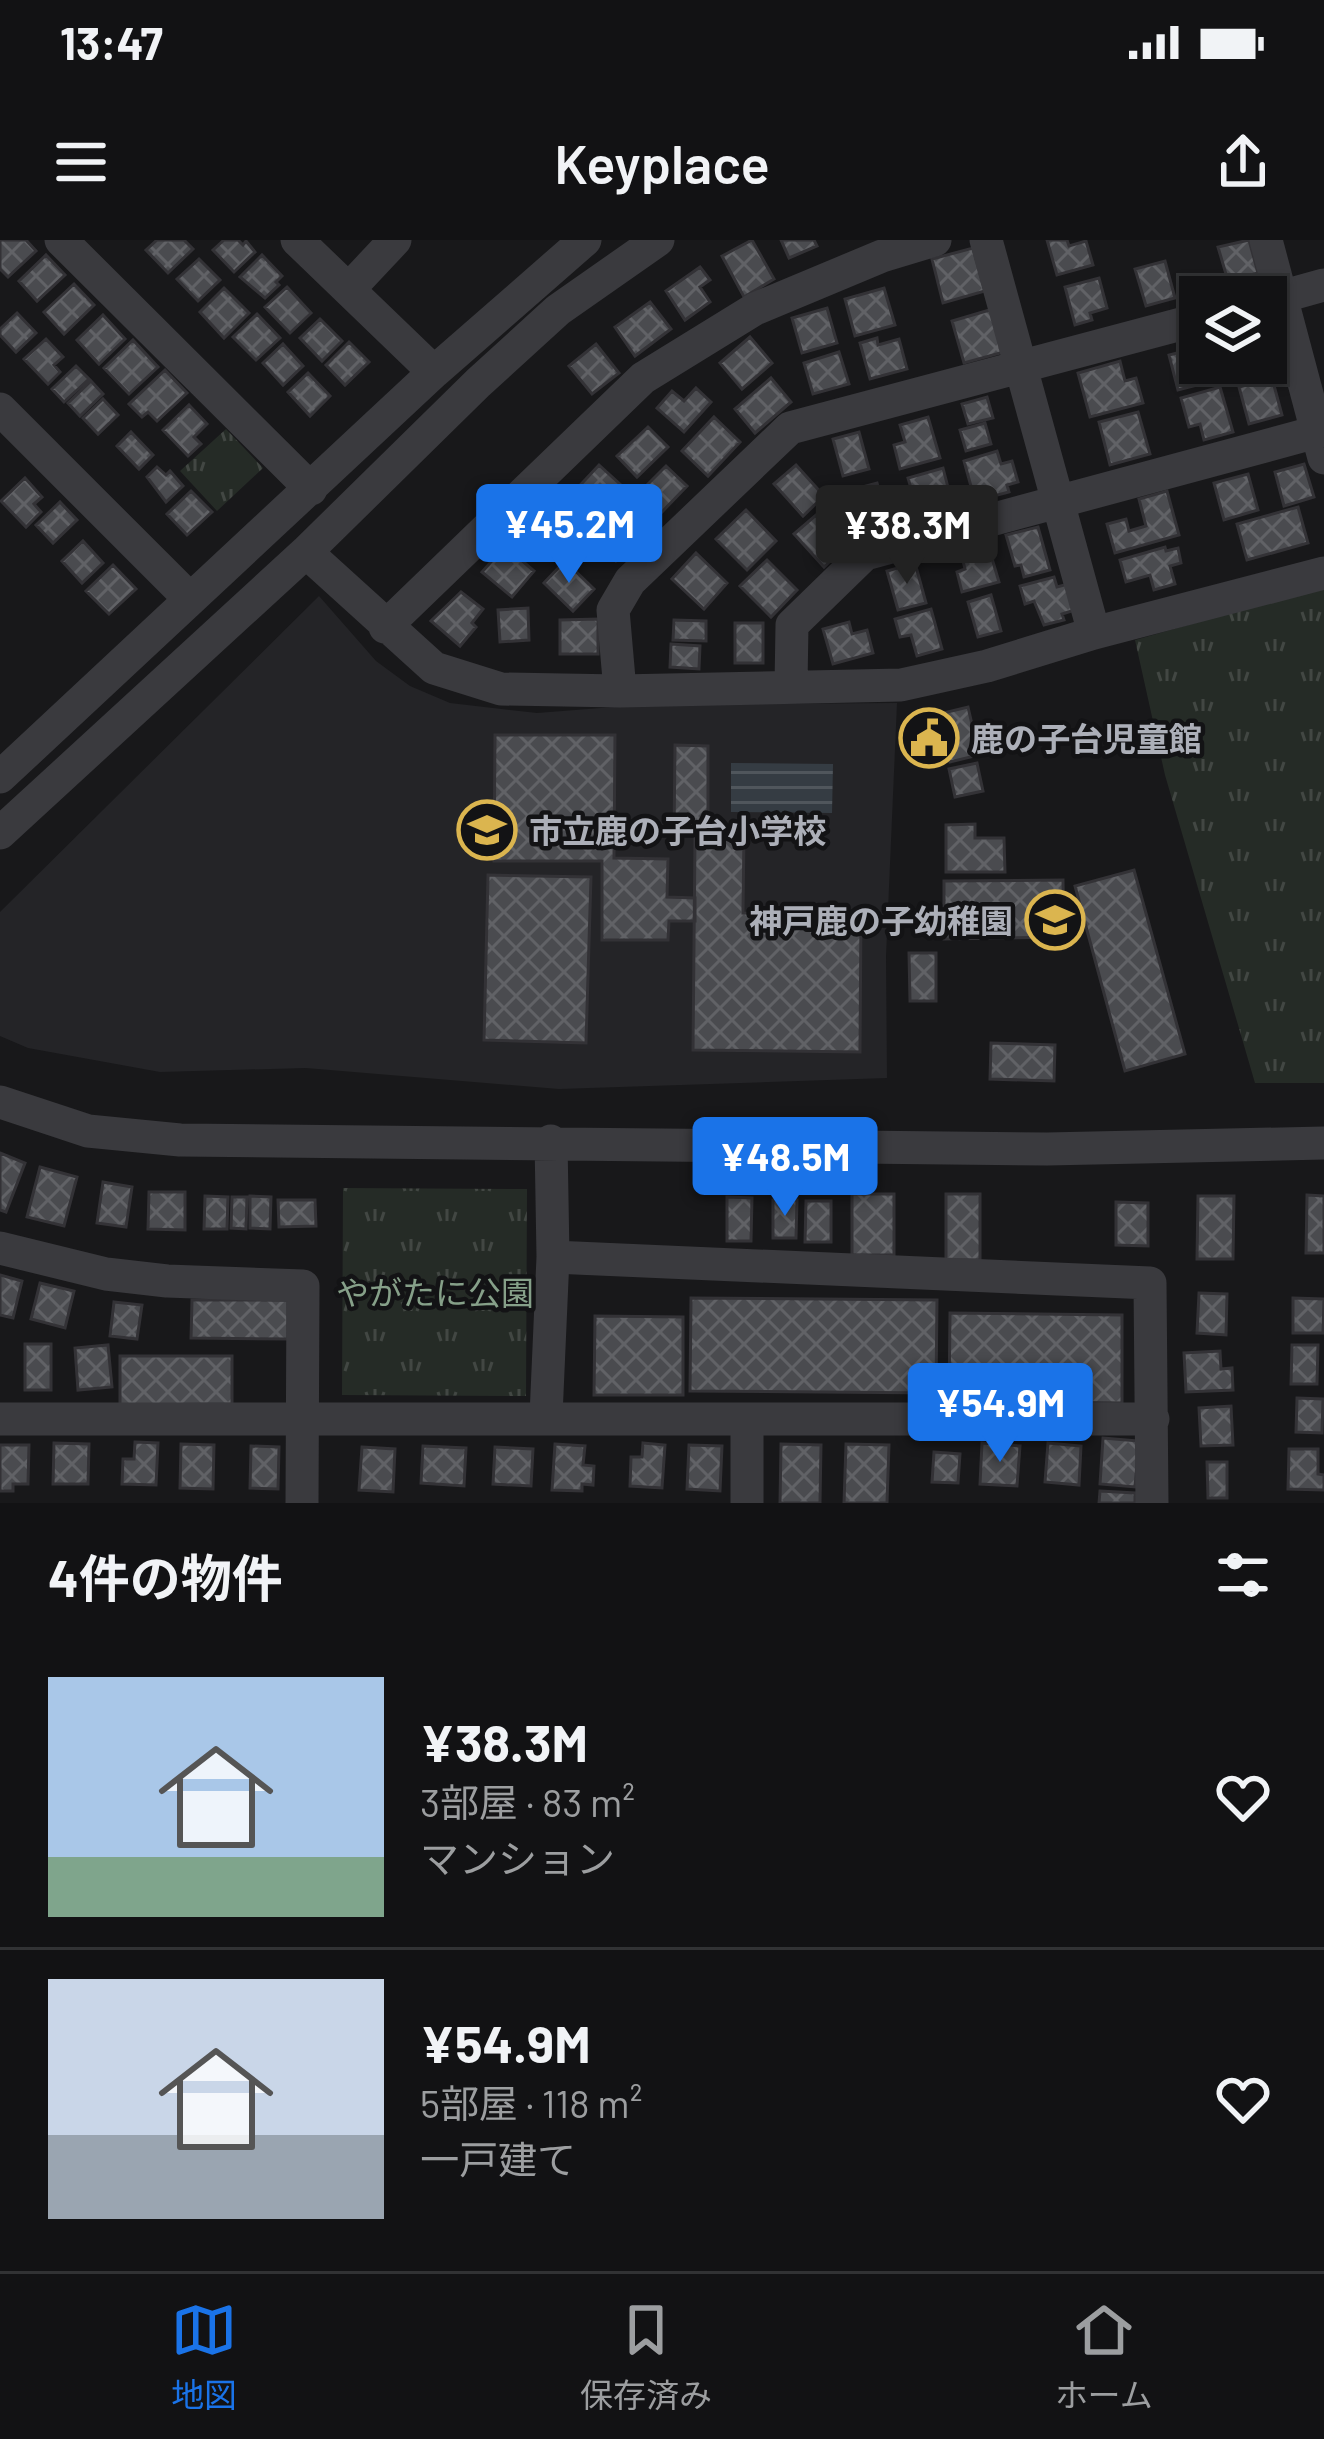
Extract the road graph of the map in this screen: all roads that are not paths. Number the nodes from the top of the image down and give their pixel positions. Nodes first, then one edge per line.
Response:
1 (62, 240) edge
2 (297, 240) edge
3 (395, 240) edge
4 (585, 240) edge
5 (658, 240) edge
6 (935, 240) edge
7 (986, 240) edge
8 (1266, 240) edge
9 (1271, 276) edge
10 (1324, 285) edge
11 (349, 290) junction
12 (1287, 295) edge
13 (1179, 325) edge
14 (1287, 337) edge
15 (1023, 368) junction
16 (434, 372) junction
17 (0, 409) edge
18 (1321, 440) edge
19 (311, 489) junction
20 (1056, 501) junction
21 (306, 552) junction
22 (1324, 573) edge
23 (190, 599) junction
24 (385, 627) junction
25 (1094, 633) junction
26 (791, 685) junction
27 (620, 692) junction
28 (0, 777) edge
29 (0, 833) edge
30 (0, 1102) edge
31 (551, 1141) junction
32 (1324, 1143) edge
33 (0, 1248) edge
34 (553, 1257) junction
35 (546, 1416) junction
36 (1153, 1418) junction
37 (0, 1419) edge
38 (746, 1419) junction
39 (302, 1422) junction
40 (302, 1503) edge
41 (747, 1503) edge
42 (1153, 1503) edge

1 - 19 street
2 - 11 street
3 - 11 street
4 - 16 street
5 - 21 street
6 - 24 street
7 - 15 street
8 - 9 street
10 - 12 street
11 - 16 street
13 - 15 street
14 - 18 street
15 - 20 street
15 - 27 street
16 - 19 street
17 - 23 street
18 - 20 street
19 - 23 street
20 - 25 street
20 - 26 street
21 - 24 street
21 - 29 street
22 - 25 street
23 - 28 street
24 - 27 street
25 - 26 street
26 - 27 street
30 - 31 street
31 - 32 street
31 - 34 street
33 - 39 street
34 - 35 street
34 - 36 street
35 - 38 street
35 - 39 street
36 - 38 street
36 - 42 street
37 - 39 street
38 - 41 street
39 - 40 street

